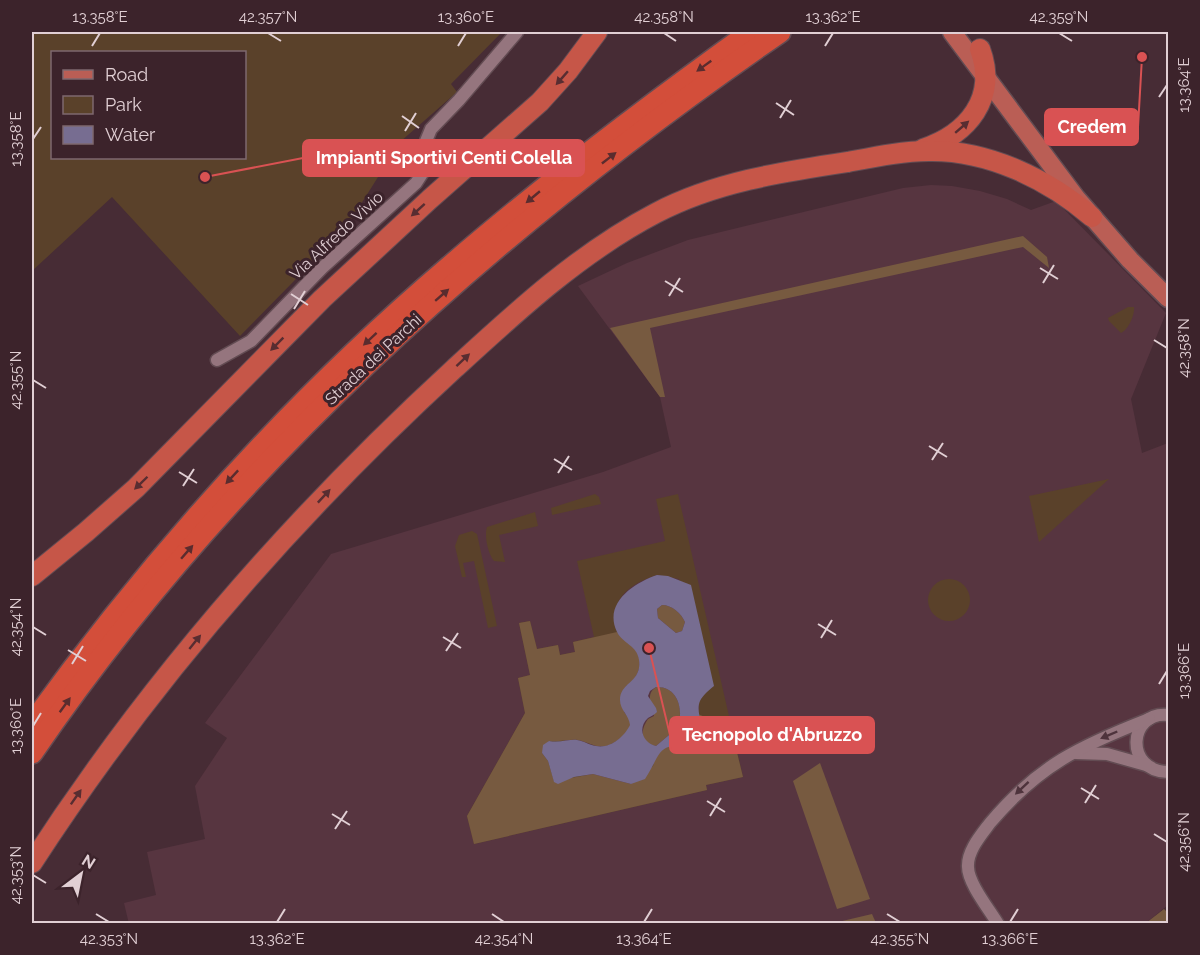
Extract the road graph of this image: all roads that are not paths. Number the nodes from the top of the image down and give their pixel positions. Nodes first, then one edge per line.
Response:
1 (517, 32) edge
2 (597, 32) edge
3 (751, 32) edge
4 (780, 32) edge
5 (952, 32) edge
6 (967, 32) edge
7 (980, 49) junction
8 (985, 76) junction
9 (911, 152) junction
10 (1092, 217) junction
11 (1168, 286) edge
12 (1168, 298) edge
13 (217, 360) dead end
14 (32, 576) edge
15 (1168, 715) edge
16 (1149, 719) junction
17 (32, 724) edge
18 (32, 753) edge
19 (1069, 753) junction
20 (1146, 765) junction
21 (1166, 773) edge
22 (32, 863) edge
23 (998, 924) edge

1 - 13 street, Via Alfredo Vivio
2 -> 14 highway
3 -> 17 highway, Strada dei Parchi
18 -> 4 highway, Strada dei Parchi
5 - 8 main road
6 - 7 main road
7 - 8 highway
7 - 11 main road
9 -> 8 highway
8 - 10 main road
9 - 10 highway
22 -> 9 highway
10 - 12 main road
15 - 16 street
16 -> 19 street
16 - 20 street
19 - 20 street
19 -> 23 street
20 - 21 street

